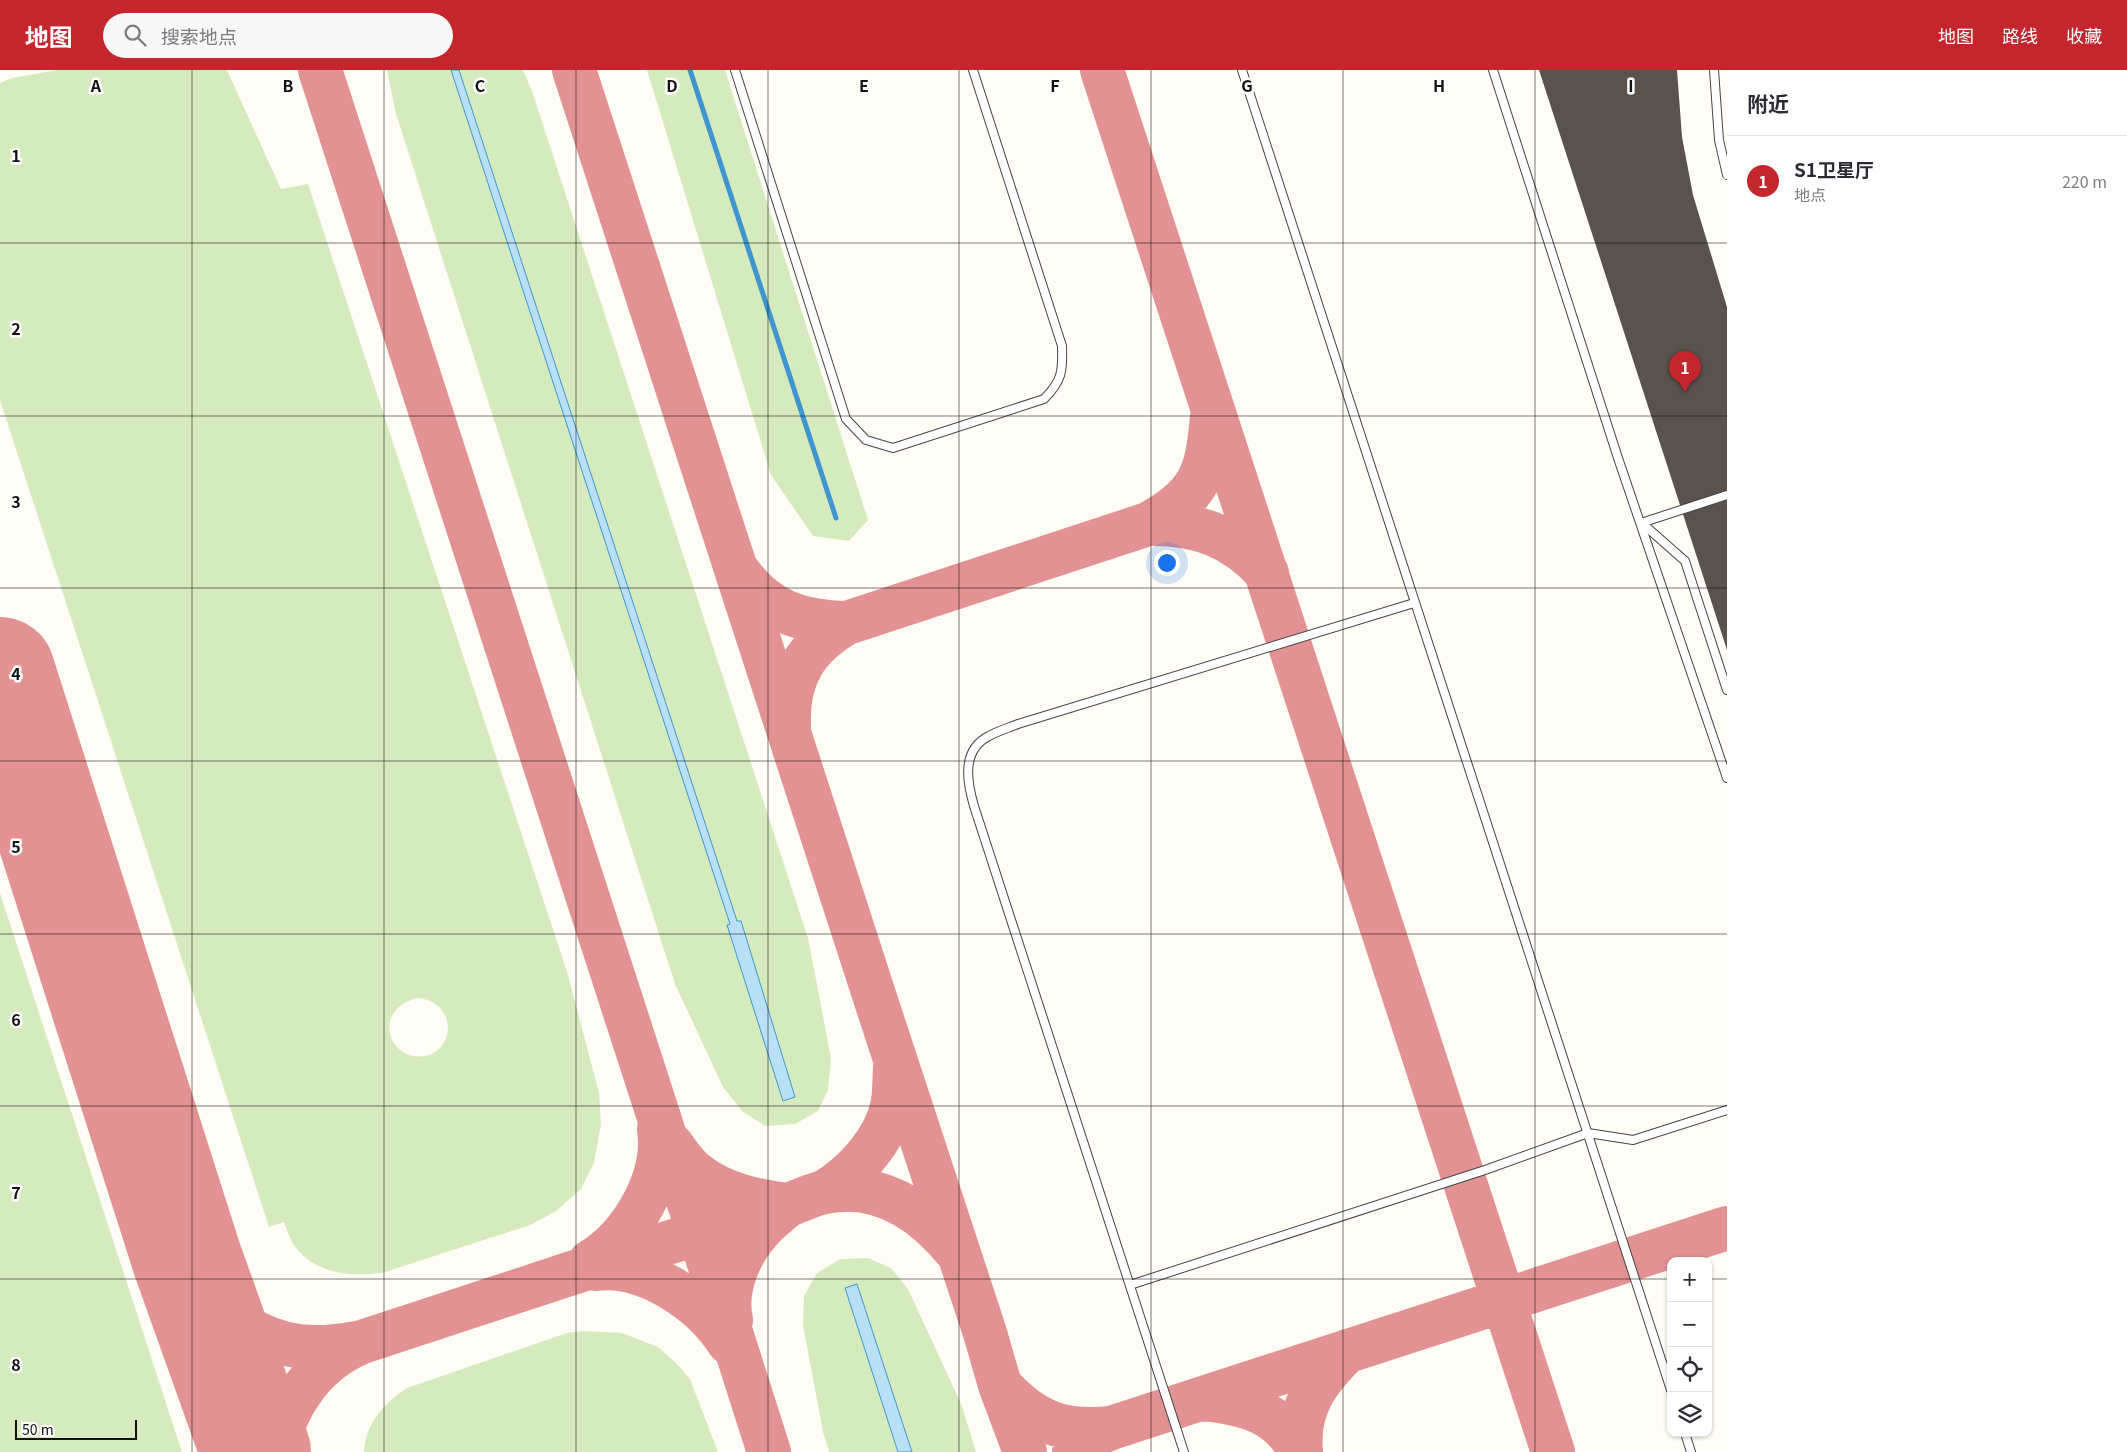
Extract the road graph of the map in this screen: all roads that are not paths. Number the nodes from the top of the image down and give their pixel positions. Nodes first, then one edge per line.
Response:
1 (735, 70) edge
2 (973, 70) edge
3 (1242, 70) edge
4 (1493, 70) edge
5 (1714, 70) edge
6 (1727, 175) edge
7 (1727, 495) edge
8 (1642, 523) junction
9 (1414, 603) junction
10 (1727, 690) edge
11 (1727, 778) edge
12 (1727, 1110) edge
13 (1588, 1133) junction
14 (1130, 1285) junction
15 (1667, 1378) edge
16 (1686, 1437) edge
17 (1184, 1452) edge
18 (1691, 1452) edge

1 - 2 lane
3 - 9 lane
4 - 8 lane
5 - 6 lane
7 - 8 lane
8 - 10 lane
8 - 11 lane
9 - 13 lane
9 - 14 lane
12 - 13 lane
13 - 14 lane
13 - 15 lane
14 - 17 lane
16 - 18 lane

